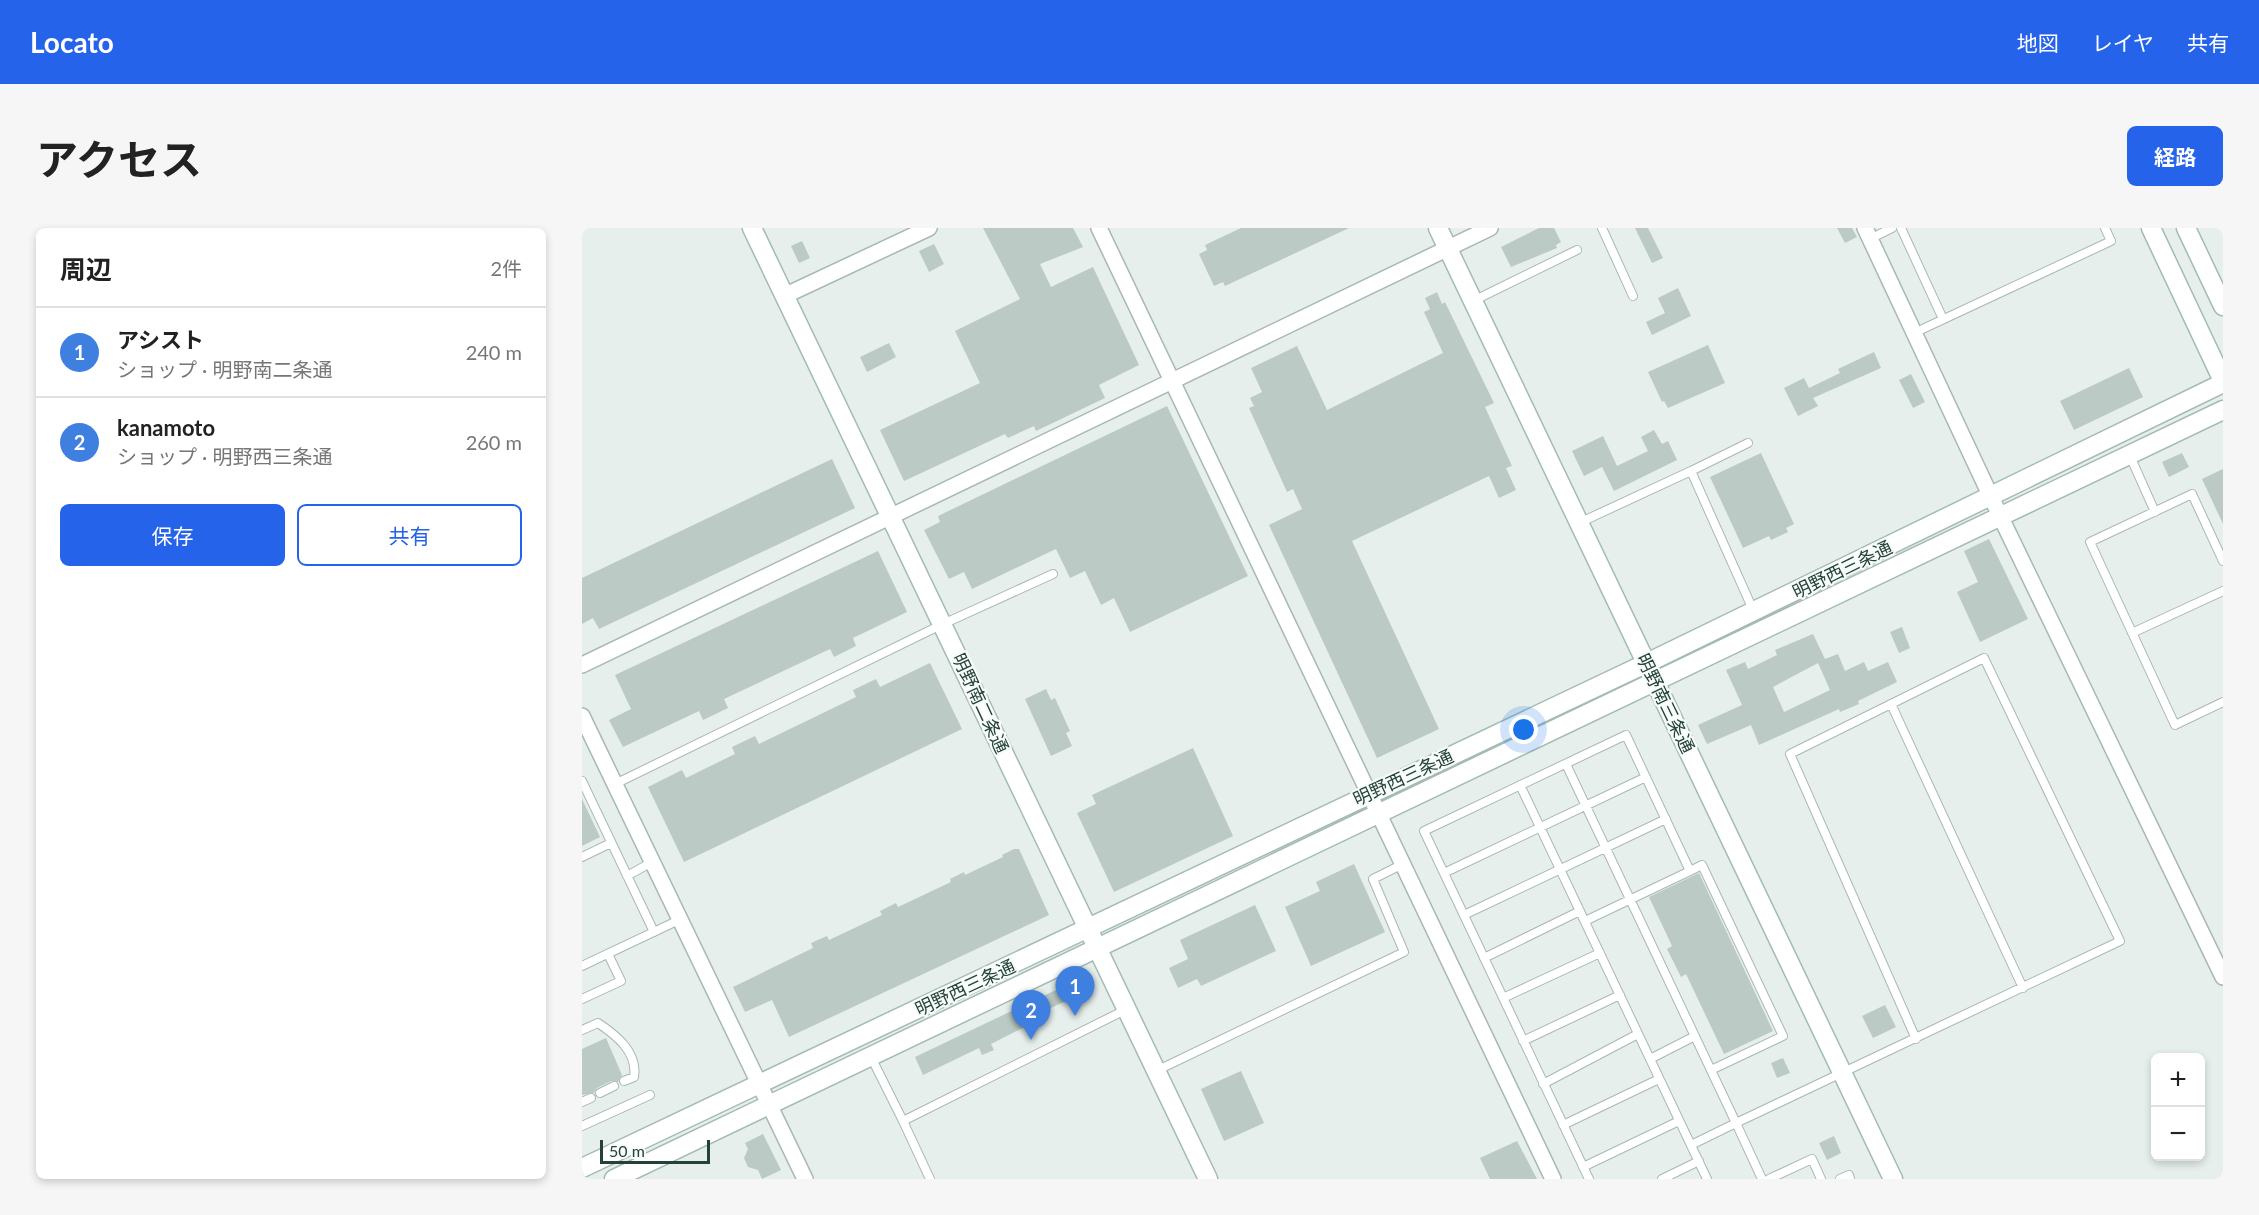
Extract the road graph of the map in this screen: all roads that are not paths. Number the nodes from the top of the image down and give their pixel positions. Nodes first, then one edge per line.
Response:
1 (752, 228) edge
2 (929, 228) edge
3 (1099, 228) edge
4 (1438, 228) edge
5 (1490, 228) edge
6 (1602, 228) edge
7 (1892, 228) edge
8 (1901, 228) edge
9 (2105, 228) edge
10 (2151, 228) edge
11 (2186, 228) edge
12 (1868, 234) edge
13 (1447, 248) junction
14 (1577, 250) dead end
15 (1633, 296) dead end
16 (784, 297) junction
17 (1473, 301) junction
18 (2223, 306) edge
19 (1943, 319) junction
20 (1914, 333) junction
21 (1171, 380) junction
22 (2223, 382) edge
23 (2223, 411) edge
24 (1748, 443) dead end
25 (2130, 456) junction
26 (1691, 471) junction
27 (1991, 497) junction
28 (2155, 512) junction
29 (892, 516) junction
30 (2001, 518) junction
31 (1579, 523) junction
32 (2223, 561) edge
33 (1053, 574) dead end
34 (2223, 591) edge
35 (1754, 612) junction
36 (943, 624) junction
37 (2132, 633) junction
38 (1647, 663) junction
39 (582, 665) edge
40 (1655, 680) junction
41 (2223, 702) edge
42 (1891, 704) junction
43 (582, 716) edge
44 (586, 734) edge
45 (1566, 764) junction
46 (1646, 777) junction
47 (582, 781) edge
48 (615, 784) junction
49 (1520, 785) junction
50 (1369, 793) junction
51 (1586, 806) junction
52 (1378, 813) junction
53 (1666, 819) junction
54 (1540, 827) junction
55 (611, 843) junction
56 (1606, 848) junction
57 (582, 857) edge
58 (652, 862) junction
59 (1403, 864) junction
60 (1560, 869) junction
61 (1690, 871) junction
62 (1444, 873) junction
63 (627, 876) junction
64 (1630, 900) junction
65 (1580, 911) junction
66 (1464, 915) junction
67 (680, 920) junction
68 (1585, 921) junction
69 (1088, 928) junction
70 (654, 932) junction
71 (1098, 948) junction
72 (1600, 953) junction
73 (608, 954) junction
74 (1484, 957) junction
75 (582, 966) edge
76 (2223, 977) edge
77 (2023, 988) junction
78 (1620, 995) junction
79 (1503, 998) junction
80 (582, 999) edge
81 (1126, 1009) junction
82 (582, 1030) edge
83 (1638, 1034) junction
84 (1695, 1036) junction
85 (1916, 1038) junction
86 (1523, 1041) junction
87 (870, 1056) junction
88 (1650, 1059) junction
89 (1711, 1070) junction
90 (1156, 1071) junction
91 (1842, 1073) junction
92 (1659, 1079) junction
93 (624, 1081) dead end
94 (760, 1084) junction
95 (1544, 1084) junction
96 (614, 1086) dead end
97 (600, 1093) dead end
98 (650, 1095) dead end
99 (591, 1098) dead end
100 (582, 1102) edge
101 (770, 1104) junction
102 (903, 1121) junction
103 (1679, 1121) junction
104 (1736, 1123) junction
105 (1563, 1125) junction
106 (582, 1126) edge
107 (1691, 1145) junction
108 (1699, 1161) junction
109 (582, 1167) edge
110 (1583, 1167) junction
111 (614, 1179) edge
112 (805, 1179) edge
113 (930, 1179) edge
114 (1208, 1179) edge
115 (1553, 1179) edge
116 (1589, 1179) edge
117 (1662, 1179) edge
118 (1707, 1179) edge
119 (1762, 1179) edge
120 (1769, 1179) edge
121 (1821, 1179) edge
122 (1840, 1179) edge
123 (1851, 1179) edge
124 (1893, 1179) edge

1 - 16 street, 明野南二条通
2 - 16 street
3 - 21 street
4 - 13 street, 明野南三条通
5 - 13 street
6 - 15 lane
7 - 12 lane
8 - 19 lane
9 - 19 lane
10 - 22 street
11 - 18 street
12 - 20 street
13 - 17 street, 明野南三条通
13 - 21 street
14 - 17 lane
16 - 29 street, 明野南二条通
17 - 31 street, 明野南三条通
19 - 20 lane
20 - 27 street
21 - 29 street
21 - 50 street
22 - 27 street, 明野西三条通
23 - 25 street, 明野西三条通
24 - 26 lane
25 - 28 lane
25 - 30 street, 明野西三条通
26 - 31 lane
26 - 35 lane
27 - 30 street
27 - 35 street, 明野西三条通
28 - 32 lane
28 - 37 lane
29 - 36 street, 明野南二条通
29 - 39 street
30 - 40 street, 明野西三条通
30 - 76 street
31 - 38 street, 明野南三条通
33 - 36 lane
34 - 37 lane
35 - 38 street, 明野西三条通
36 - 48 lane
36 - 69 street, 明野南二条通
37 - 41 lane
38 - 40 street, 明野南三条通
38 - 50 street, 明野西三条通
40 - 52 street, 明野西三条通
40 - 91 street, 明野南三条通
42 - 77 lane
42 - 77 lane
42 - 85 lane
43 - 44 street
44 - 48 street
45 - 46 lane
45 - 49 lane
45 - 51 lane
46 - 51 lane
46 - 53 lane
47 - 55 lane
48 - 58 street
49 - 54 lane
49 - 62 lane
50 - 52 street
50 - 69 street, 明野西三条通
51 - 54 lane
51 - 56 lane
52 - 59 street
52 - 71 street, 明野西三条通
53 - 56 lane
53 - 61 lane
54 - 60 lane
54 - 62 lane
55 - 57 lane
55 - 63 lane
56 - 60 lane
56 - 64 lane
58 - 63 lane
58 - 67 street
59 - 90 lane
59 - 115 street
60 - 65 lane
60 - 66 lane
61 - 64 lane
61 - 89 lane
62 - 66 lane
63 - 70 lane
64 - 68 lane
64 - 84 lane
65 - 68 lane
65 - 74 lane
66 - 74 lane
67 - 70 lane
67 - 94 street
68 - 72 lane
69 - 71 street, 明野南二条通
69 - 94 street, 明野西三条通
70 - 73 lane
71 - 81 street, 明野南二条通
71 - 87 street, 明野西三条通
72 - 78 lane
72 - 79 lane
73 - 75 lane
73 - 80 lane
74 - 79 lane
77 - 85 lane
78 - 83 lane
78 - 86 lane
79 - 86 lane
81 - 90 street, 明野南二条通
81 - 102 lane
82 - 93 lane
83 - 88 lane
83 - 95 lane
84 - 88 lane
84 - 89 lane
85 - 91 lane
86 - 95 lane
87 - 101 street, 明野西三条通
87 - 102 lane
88 - 92 lane
89 - 104 lane
90 - 114 street, 明野南二条通
91 - 104 lane
91 - 124 street, 明野南三条通
92 - 103 lane
92 - 105 lane
94 - 101 street
94 - 109 street, 明野西三条通
95 - 105 lane
96 - 97 lane
98 - 106 lane
99 - 100 lane
101 - 111 street, 明野西三条通
101 - 112 street
102 - 113 lane
103 - 107 lane
103 - 110 lane
104 - 107 lane
104 - 119 lane
105 - 110 lane
107 - 108 lane
108 - 117 lane
108 - 118 lane
110 - 116 lane
120 - 121 lane
122 - 123 lane

